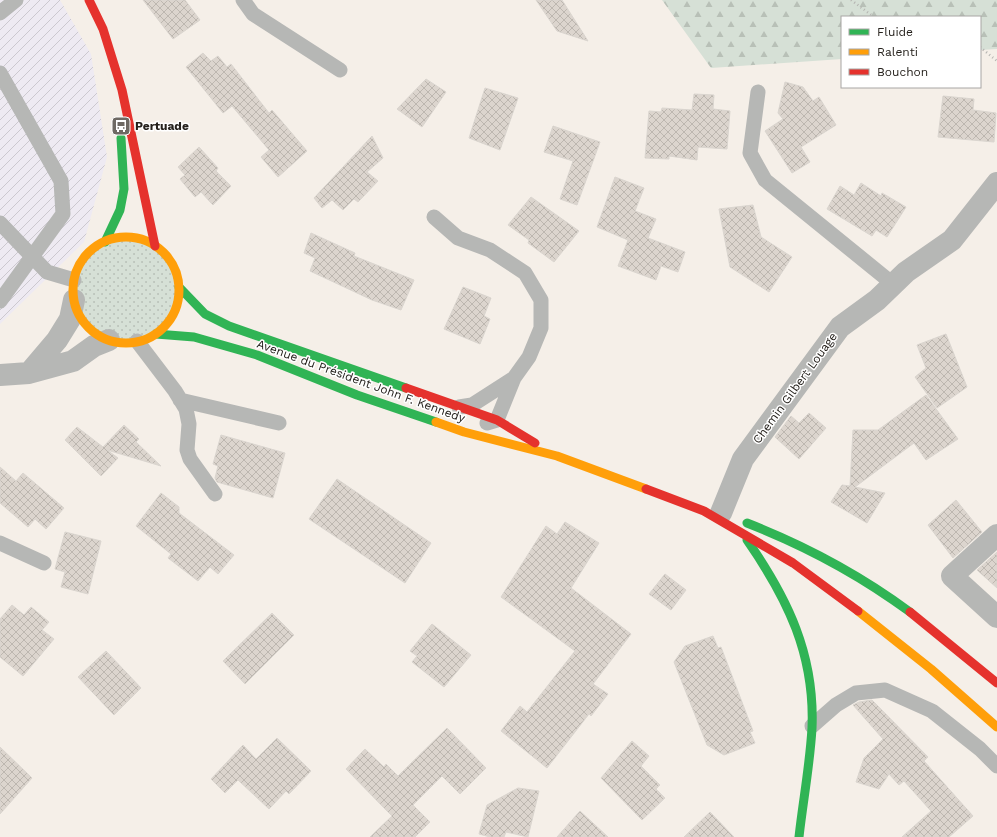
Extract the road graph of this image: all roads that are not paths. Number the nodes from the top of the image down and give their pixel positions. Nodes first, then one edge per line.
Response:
1 (16, 0) edge
2 (89, 0) edge
3 (243, 0) edge
4 (0, 13) edge
5 (340, 70) dead end
6 (0, 73) edge
7 (118, 76) junction
8 (758, 92) dead end
9 (997, 183) edge
10 (434, 217) dead end
11 (0, 223) edge
12 (105, 242) junction
13 (155, 246) junction
14 (32, 255) junction
15 (893, 284) junction
16 (179, 287) junction
17 (74, 290) junction
18 (0, 301) edge
19 (156, 334) junction
20 (110, 340) junction
21 (137, 342) junction
22 (29, 373) junction
23 (0, 375) edge
24 (514, 378) junction
25 (180, 400) junction
26 (459, 407) junction
27 (497, 420) junction
28 (279, 423) dead end
29 (464, 432) junction
30 (557, 456) junction
31 (215, 494) dead end
32 (712, 512) junction
33 (741, 531) junction
34 (997, 535) edge
35 (0, 544) edge
36 (44, 563) dead end
37 (997, 617) edge
38 (997, 682) edge
39 (812, 726) junction
40 (997, 727) edge
41 (997, 766) edge
42 (799, 837) edge

1 - 4 lane
2 - 7 main road
3 - 5 lane
6 - 14 lane
7 - 12 main road
7 - 13 main road
8 - 15 lane
9 - 15 street, Chemin Gilbert Louage
10 - 24 lane
11 - 14 lane
12 - 13 main road
12 - 17 main road
13 - 16 main road
14 - 17 lane
14 - 18 lane
15 - 32 street, Chemin Gilbert Louage
16 - 19 main road
16 - 26 main road, Avenue du Président John F. Kennedy
17 - 20 main road
17 - 22 street
19 - 21 main road
19 - 29 main road, Avenue du Président John F. Kennedy
20 - 21 main road
20 - 22 street
21 - 25 lane
22 - 23 street
24 - 26 lane
24 - 27 lane
25 - 28 lane
25 - 31 lane
26 - 27 main road, Avenue du Président John F. Kennedy
27 - 29 lane
27 - 30 main road, Avenue du Président John F. Kennedy
29 - 30 main road, Avenue du Président John F. Kennedy
30 - 32 main road, Avenue du Président John F. Kennedy
32 - 33 main road, Avenue du Président John F. Kennedy
32 - 38 main road, Avenue du Président John F. Kennedy
33 - 39 main road
33 - 40 main road, Avenue du Président John F. Kennedy
34 - 37 street
35 - 36 lane
39 - 41 lane
39 - 42 main road

